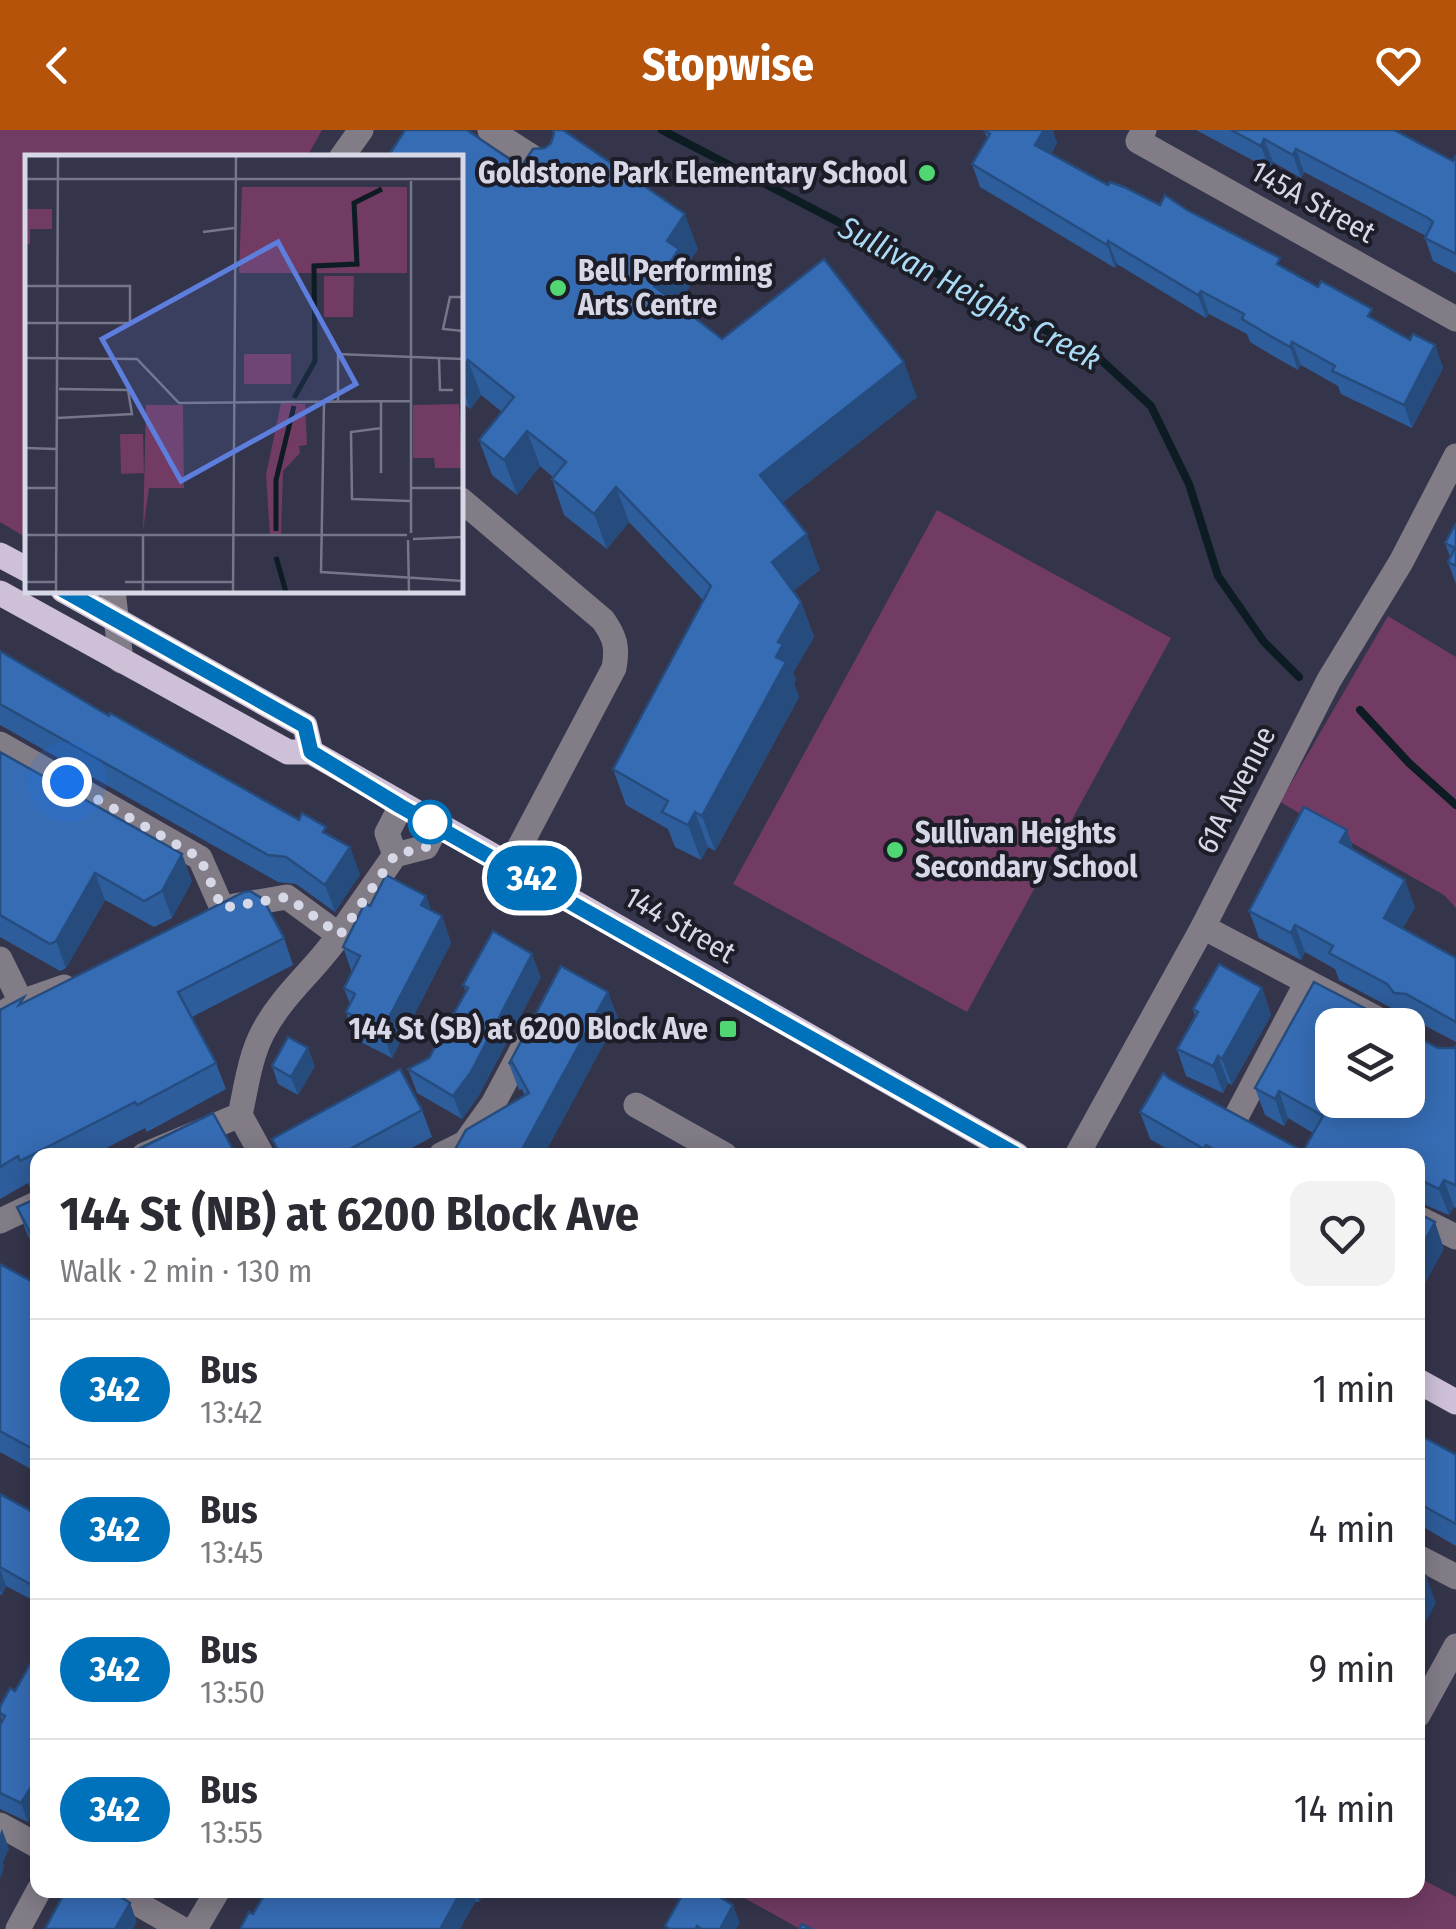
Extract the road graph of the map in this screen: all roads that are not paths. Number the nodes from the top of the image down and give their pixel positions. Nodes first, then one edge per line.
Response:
1 (361, 130) edge
2 (490, 130) edge
3 (1141, 136) edge
4 (343, 155) edge
5 (551, 169) edge
6 (1456, 319) edge
7 (1455, 461) edge
8 (462, 501) edge
9 (0, 554) edge
10 (25, 568) edge
11 (72, 592) edge
12 (113, 592) edge
13 (0, 593) edge
14 (118, 621) junction
15 (122, 660) junction
16 (0, 744) edge
17 (311, 752) junction
18 (400, 806) junction
19 (437, 826) junction
20 (395, 855) junction
21 (510, 865) junction
22 (1203, 927) junction
23 (340, 935) junction
24 (0, 959) edge
25 (85, 979) edge
26 (1307, 982) junction
27 (1357, 1008) edge
28 (11, 1009) edge
29 (538, 1020) edge
30 (636, 1104) dead end
31 (240, 1114) junction
32 (1236, 1117) edge
33 (160, 1148) edge
34 (258, 1148) edge
35 (455, 1148) edge
36 (713, 1148) edge
37 (1005, 1148) edge
38 (1081, 1148) edge
39 (30, 1207) edge
40 (0, 1220) edge
41 (1425, 1222) edge
42 (1456, 1238) edge
43 (1425, 1385) edge
44 (1456, 1402) edge
45 (1425, 1560) edge
46 (1456, 1577) edge
47 (1456, 1646) edge
48 (1425, 1702) edge
49 (0, 1825) edge
50 (30, 1842) edge
51 (35, 1898) edge
52 (128, 1898) edge
53 (213, 1898) edge
54 (18, 1929) edge
55 (182, 1929) edge
56 (196, 1929) edge

1 - 4 street
2 - 5 street
3 - 6 street, 145A Street
7 - 22 street, 61A Avenue
8 - 21 street
9 - 10 main road
11 - 14 main road, 144 Street
12 - 14 street
13 - 15 main road, 144 Street
14 - 15 street
14 - 17 main road, 144 Street
15 - 17 main road, 144 Street
16 - 23 street
17 - 18 main road, 144 Street
18 - 19 main road, 144 Street
18 - 20 street
19 - 20 street
19 - 21 main road, 144 Street
20 - 23 street
21 - 37 main road, 144 Street
22 - 26 street
22 - 38 street, 61A Avenue
23 - 31 street
24 - 28 street
25 - 28 street
26 - 27 street
26 - 32 street
29 - 35 street
30 - 36 street
31 - 33 street
31 - 34 street
39 - 40 street
41 - 42 street
43 - 44 main road
45 - 46 street
47 - 48 street
49 - 50 street
51 - 54 street
52 - 55 street
53 - 56 street

